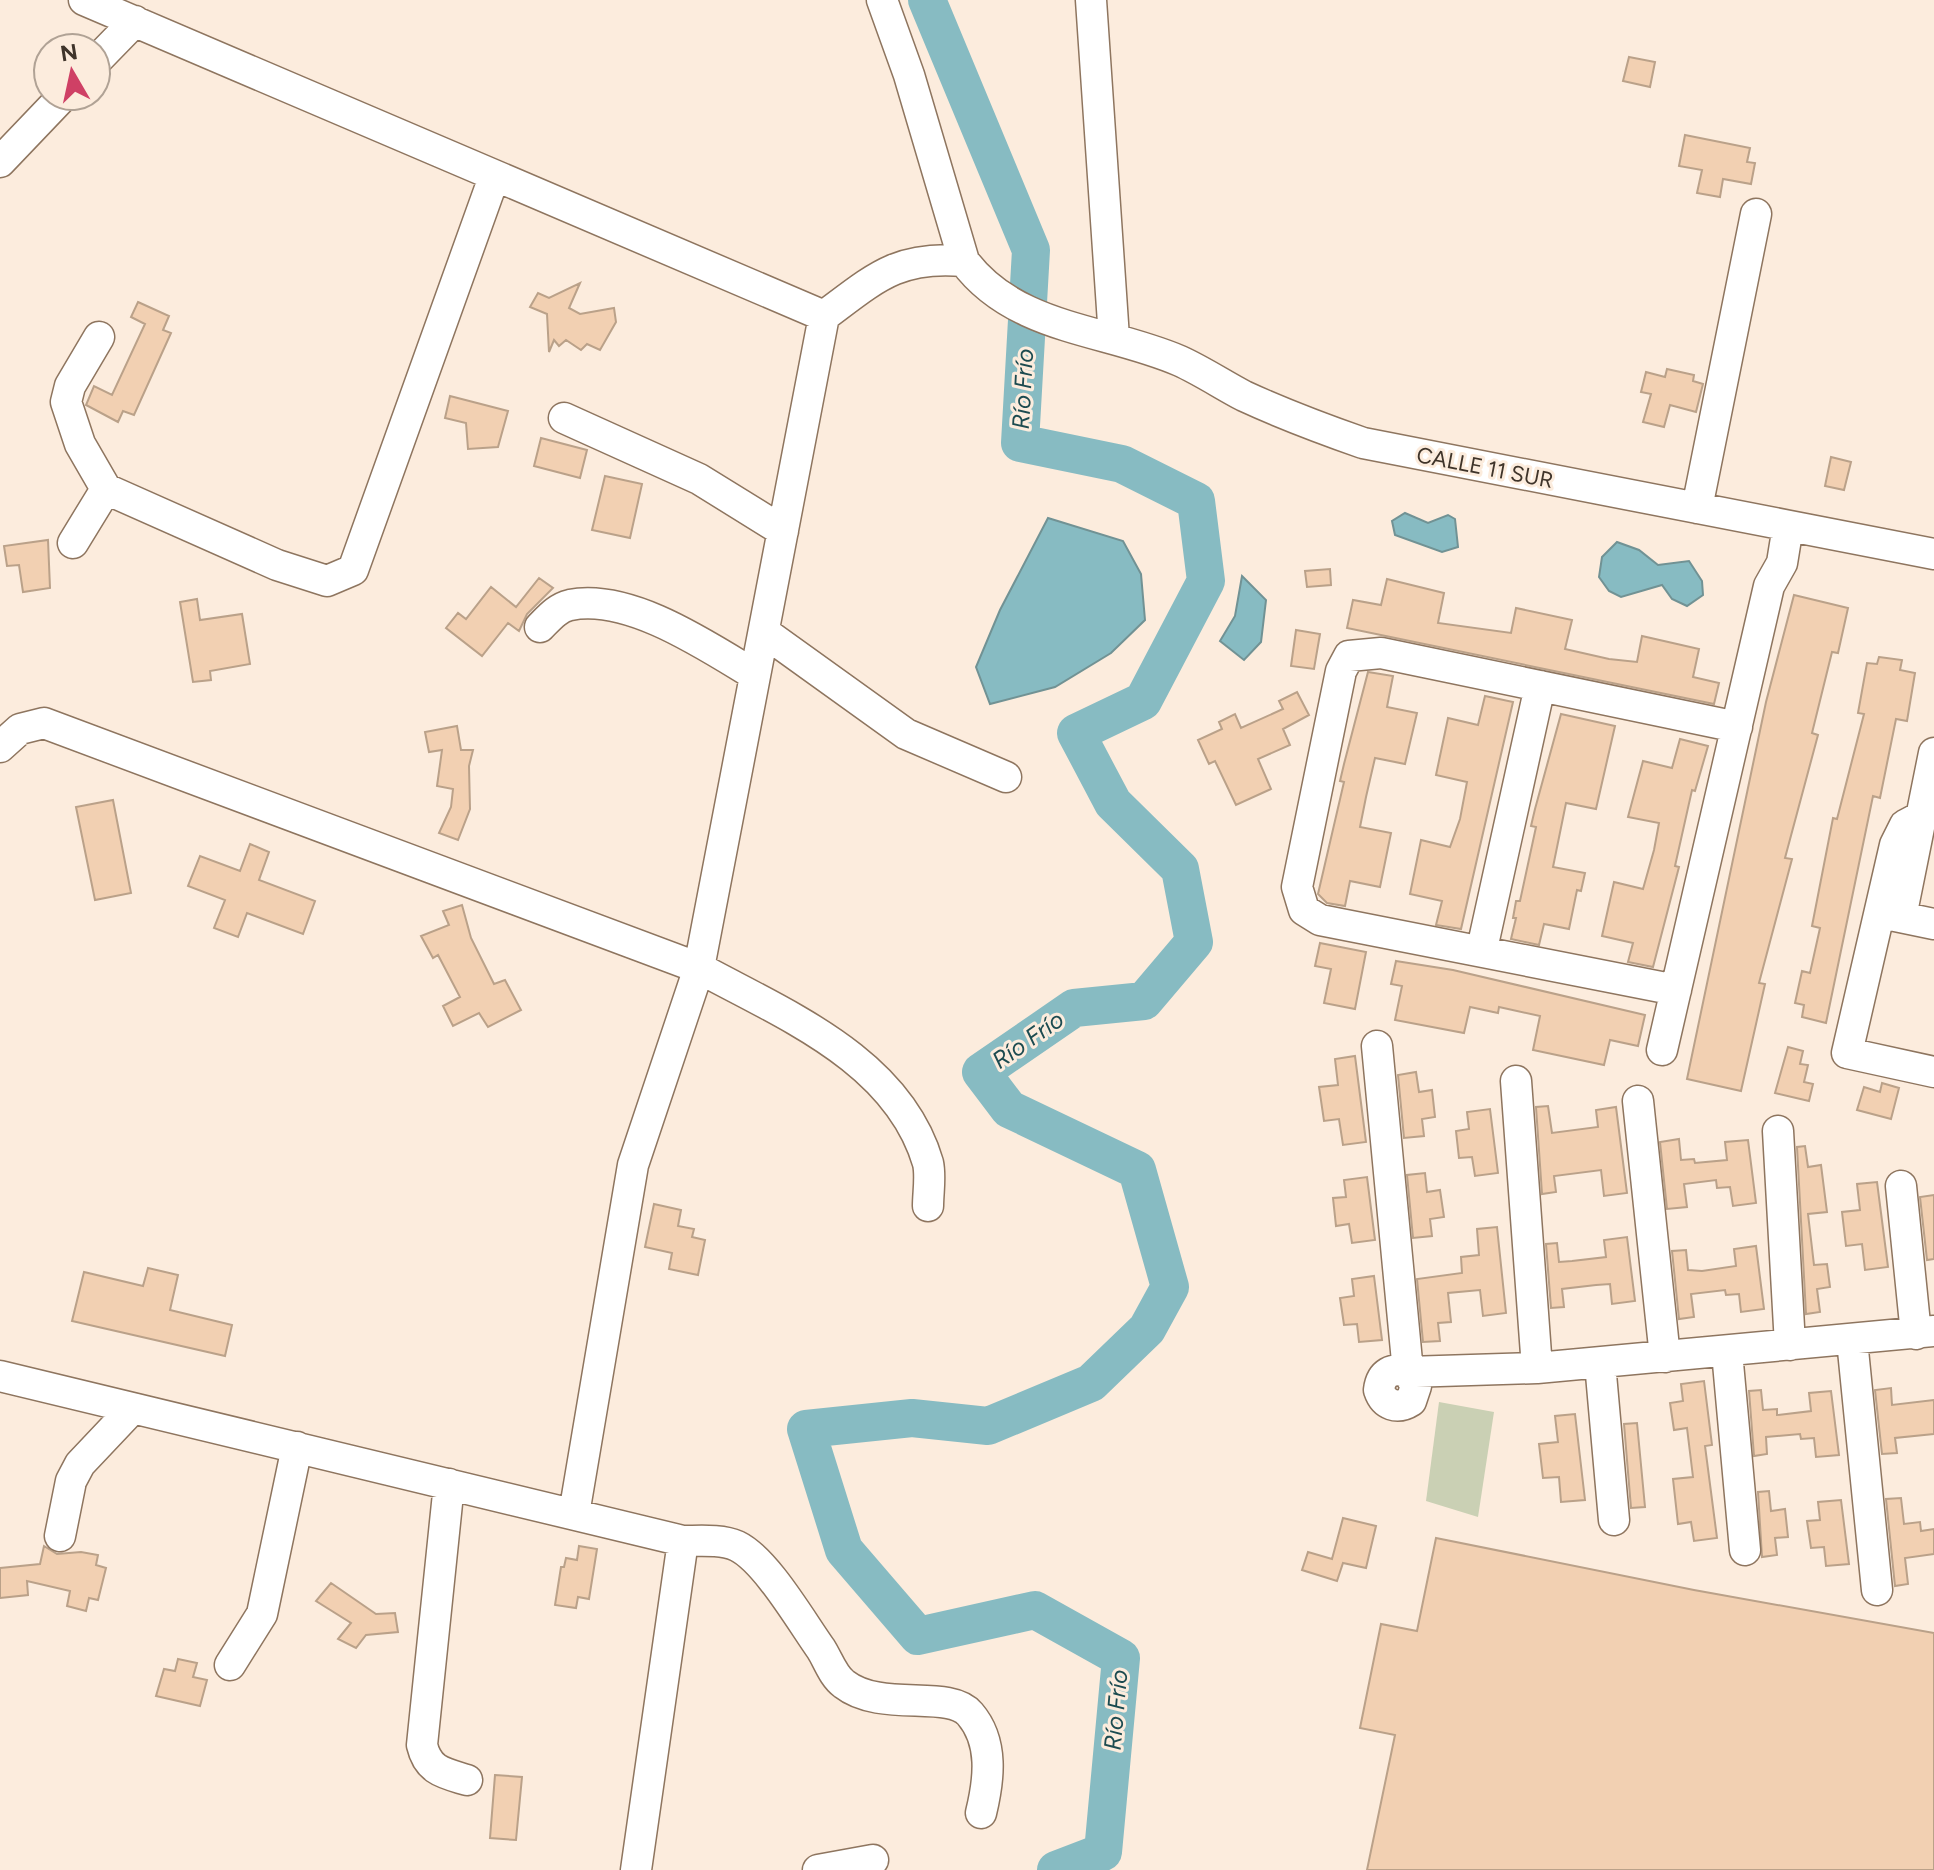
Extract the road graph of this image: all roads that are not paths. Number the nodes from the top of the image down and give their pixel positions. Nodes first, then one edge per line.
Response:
1 (84, 0) edge
2 (882, 0) edge
3 (1091, 0) edge
4 (135, 21) junction
5 (112, 45) edge
6 (48, 112) edge
7 (0, 162) edge
8 (494, 177) junction
9 (1756, 214) dead end
10 (964, 261) junction
11 (824, 316) junction
12 (99, 337) dead end
13 (1114, 338) junction
14 (564, 418) dead end
15 (106, 489) junction
16 (1697, 508) junction
17 (1777, 524) junction
18 (783, 531) junction
19 (73, 543) dead end
20 (1934, 554) edge
21 (540, 627) dead end
22 (764, 632) junction
23 (755, 675) junction
24 (1540, 686) junction
25 (1737, 727) junction
26 (0, 747) edge
27 (1934, 753) edge
28 (1006, 777) dead end
29 (1890, 915) junction
30 (1934, 924) edge
31 (1482, 949) junction
32 (699, 968) junction
33 (1676, 990) junction
34 (1377, 1046) dead end
35 (1662, 1050) dead end
36 (1934, 1072) edge
37 (1516, 1081) dead end
38 (1638, 1101) dead end
39 (1778, 1131) dead end
40 (1901, 1186) dead end
41 (928, 1206) dead end
42 (1925, 1332) edge
43 (1852, 1340) junction
44 (1790, 1345) junction
45 (1727, 1352) junction
46 (1665, 1357) junction
47 (1600, 1363) junction
48 (1537, 1368) junction
49 (0, 1376) edge
50 (132, 1409) junction
51 (297, 1447) junction
52 (449, 1484) junction
53 (574, 1514) junction
54 (1614, 1520) dead end
55 (60, 1536) dead end
56 (689, 1541) junction
57 (1745, 1550) dead end
58 (1877, 1590) dead end
59 (230, 1665) dead end
60 (467, 1780) dead end
61 (981, 1813) dead end
62 (873, 1860) dead end
63 (636, 1870) edge
64 (657, 1870) edge
65 (818, 1870) edge

1 - 4 street
2 - 10 street
3 - 13 street
4 - 5 street
4 - 8 street
6 - 7 street
8 - 11 street
8 - 15 street
9 - 16 street
10 - 11 street
10 - 13 street, CALLE 11 SUR
11 - 18 street
12 - 15 street
13 - 16 street, CALLE 11 SUR
14 - 18 street
15 - 19 street
16 - 17 street, CALLE 11 SUR
17 - 20 street, CALLE 11 SUR
17 - 25 street
18 - 22 street
21 - 23 street
22 - 23 street
22 - 28 street
23 - 32 street
24 - 25 street
24 - 31 street
24 - 31 street
25 - 33 street
26 - 32 street
27 - 29 street
29 - 30 street
29 - 36 street
31 - 33 street
32 - 41 street
32 - 53 street
33 - 35 street
34 - 48 street
37 - 48 street
38 - 46 street
39 - 44 street
40 - 42 street
42 - 43 street
43 - 44 street
43 - 58 street
44 - 45 street
45 - 46 street
45 - 57 street
46 - 47 street
47 - 48 street
47 - 54 street
49 - 50 street
50 - 51 street
50 - 55 street
51 - 52 street
51 - 59 street
52 - 53 street
52 - 60 street
53 - 56 street
56 - 61 street
56 - 63 street
56 - 64 street
62 - 65 street

